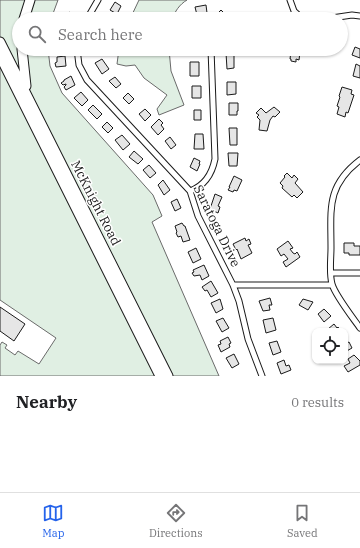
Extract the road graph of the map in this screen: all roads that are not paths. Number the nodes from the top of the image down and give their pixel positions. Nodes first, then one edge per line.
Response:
1 (30, 0) edge
2 (98, 0) edge
3 (290, 0) edge
4 (26, 12) edge
5 (91, 12) edge
6 (294, 12) edge
7 (348, 16) edge
8 (360, 16) edge
9 (0, 42) edge
10 (0, 56) edge
11 (22, 56) edge
12 (78, 56) edge
13 (211, 56) edge
14 (0, 71) edge
15 (25, 99) junction
16 (360, 160) edge
17 (190, 191) junction
18 (331, 273) junction
19 (360, 273) edge
20 (332, 284) junction
21 (233, 285) junction
22 (360, 328) edge
23 (160, 376) edge
24 (168, 376) edge
25 (262, 376) edge

1 - 4 highway
2 - 5 street
3 - 6 street
7 - 8 street
9 - 15 highway, McKnight Road
10 - 15 highway, McKnight Road
11 - 15 highway
12 - 17 street, Saratoga Drive
13 - 17 street
14 - 15 highway
15 - 23 highway, McKnight Road
15 - 24 highway, McKnight Road
16 - 18 street
17 - 21 street, Saratoga Drive
18 - 19 street
18 - 20 street
20 - 21 street
20 - 22 street
21 - 25 street, Saratoga Drive

